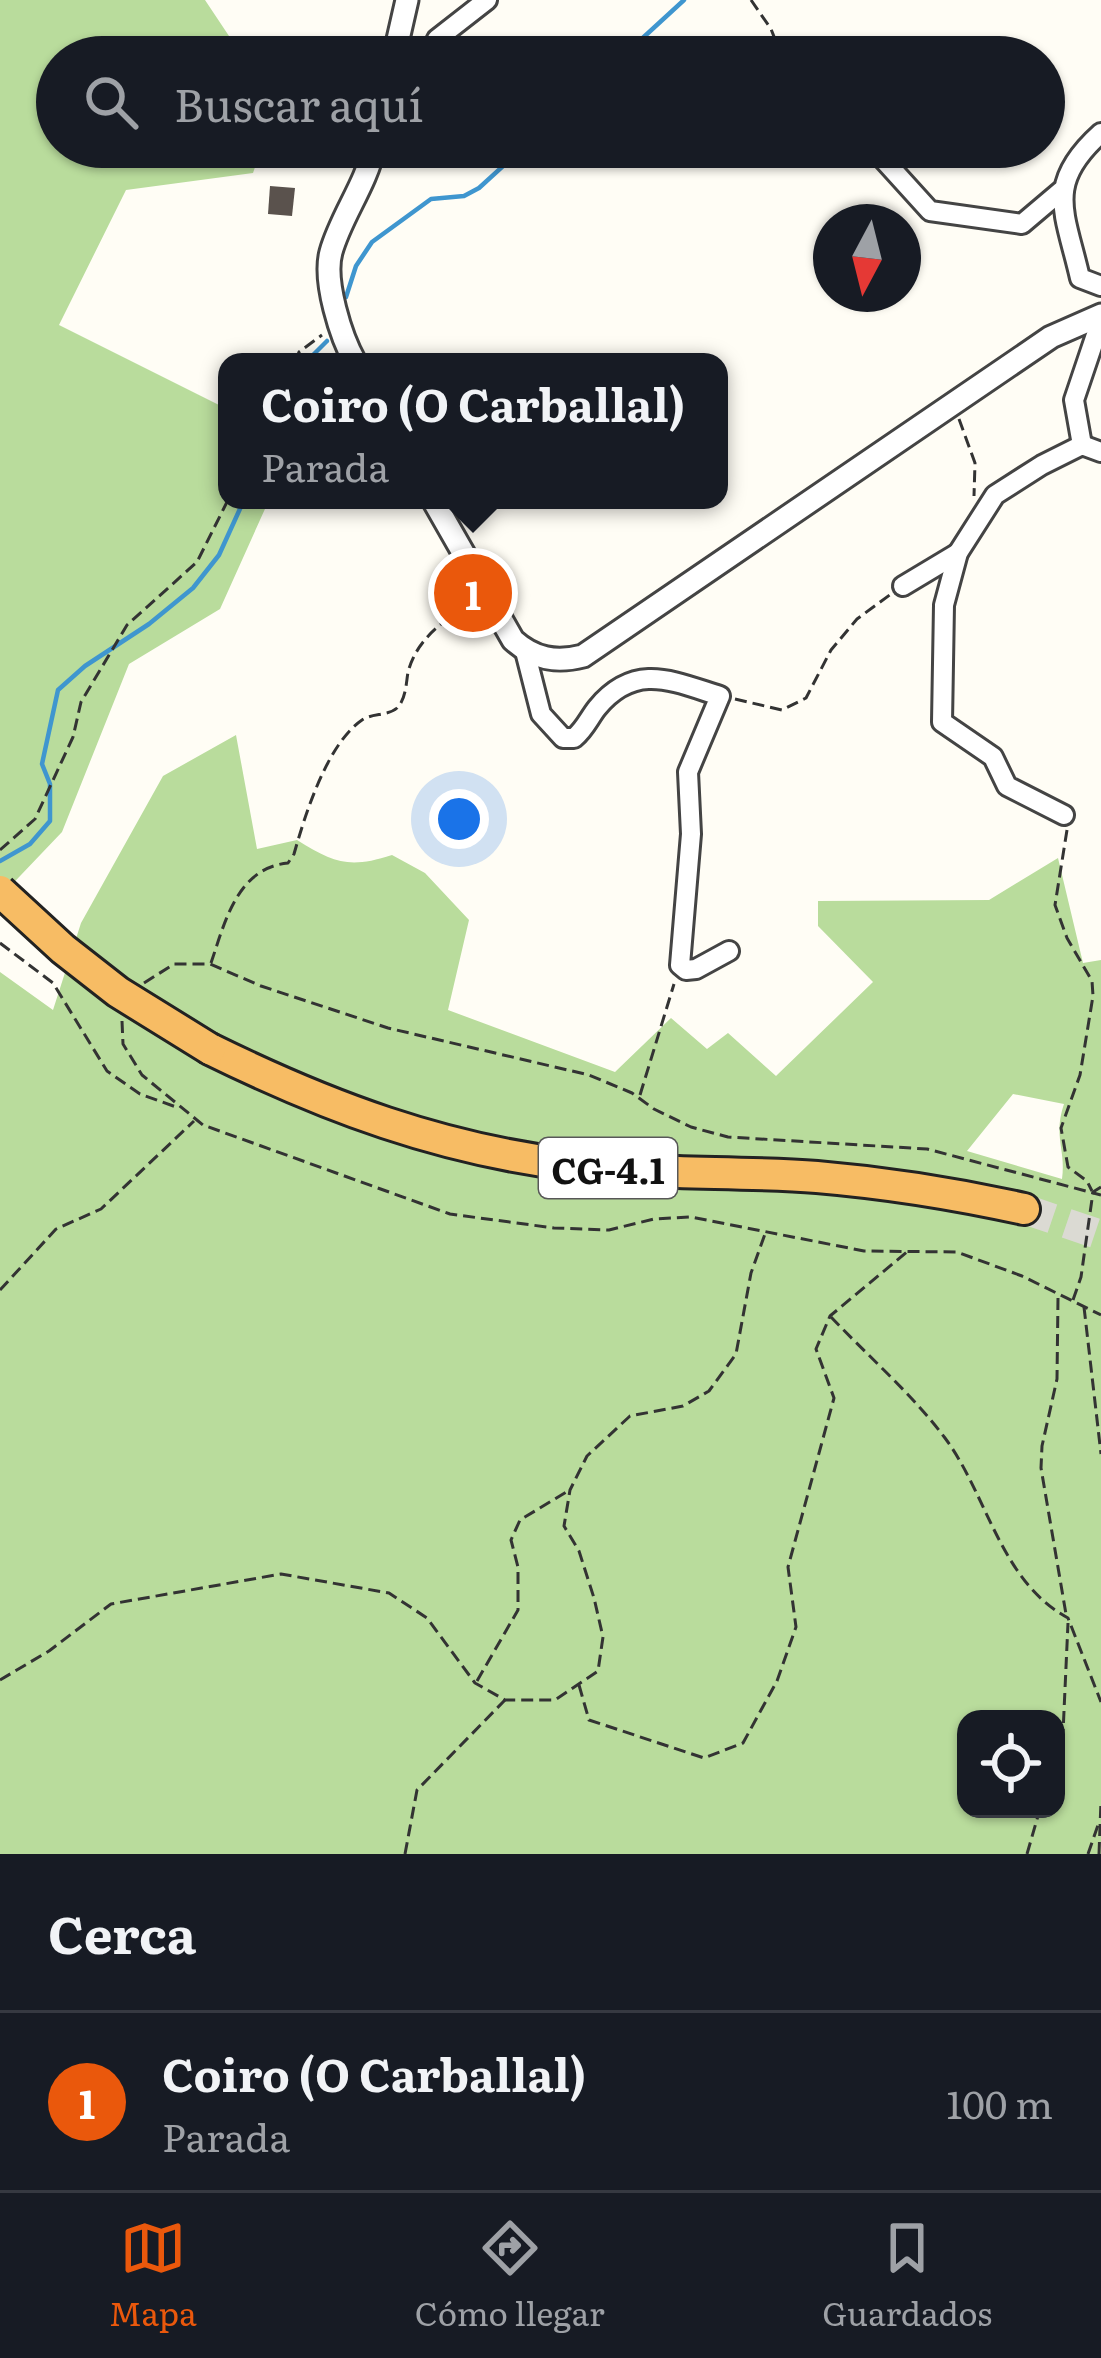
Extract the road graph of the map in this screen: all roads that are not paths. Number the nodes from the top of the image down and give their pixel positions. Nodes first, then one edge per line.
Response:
1 (407, 0) edge
2 (487, 0) edge
3 (399, 36) edge
4 (441, 36) edge
5 (1101, 133) edge
6 (370, 168) edge
7 (891, 168) edge
8 (1061, 191) junction
9 (1101, 286) edge
10 (1101, 317) edge
11 (351, 353) edge
12 (1092, 449) edge
13 (438, 509) edge
14 (958, 553) junction
15 (903, 586) road end
16 (525, 651) junction
17 (1064, 814) road end
18 (0, 891) edge
19 (729, 950) dead end
20 (1024, 1209) tunnel mouth

1 - 3 street
2 - 4 street
5 - 8 street
6 - 11 street
7 - 8 street
8 - 9 street
10 - 12 street
10 - 16 street
12 - 14 street
13 - 16 street
14 - 15 street
14 - 17 street
16 - 19 street
18 - 20 highway, CG-4.1, bridge

